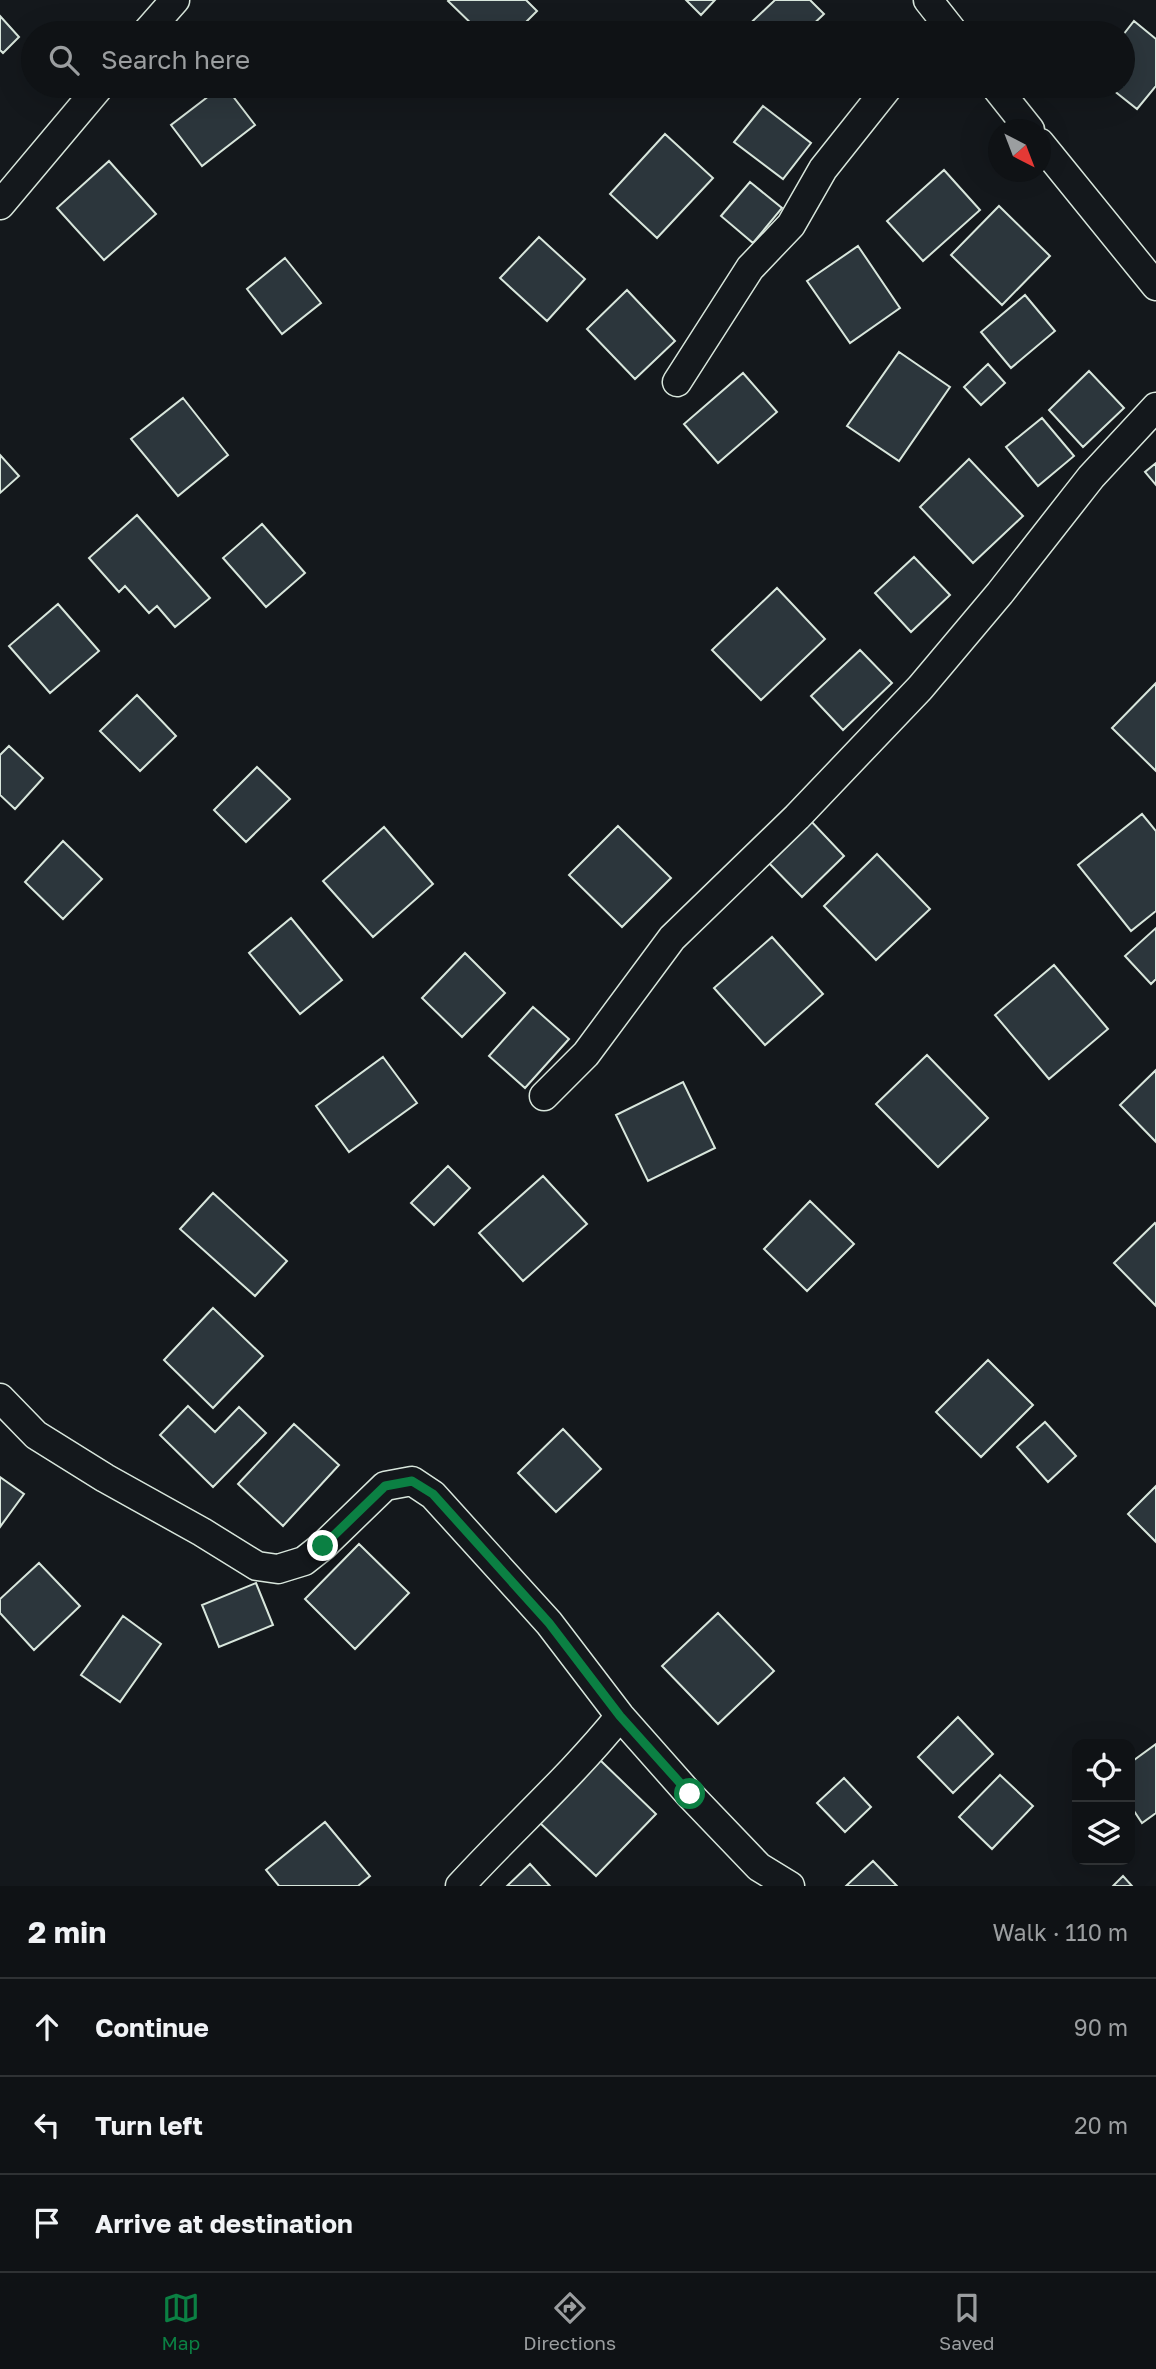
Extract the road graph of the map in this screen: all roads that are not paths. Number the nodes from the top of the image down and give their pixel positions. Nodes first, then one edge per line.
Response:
1 (175, 0) edge
2 (157, 21) edge
3 (90, 98) edge
4 (879, 98) edge
5 (1005, 98) edge
6 (1021, 119) edge
7 (1051, 156) edge
8 (0, 205) edge
9 (1156, 286) edge
10 (677, 382) dead end
11 (1156, 407) edge
12 (544, 1097) dead end
13 (0, 1398) edge
14 (620, 1716) junction
15 (752, 1877) edge
16 (460, 1886) edge
17 (790, 1886) edge

1 - 2 street
3 - 8 street
4 - 10 street
5 - 6 street
7 - 9 street
11 - 12 street
13 - 14 street
14 - 15 street
14 - 16 street
15 - 17 street

